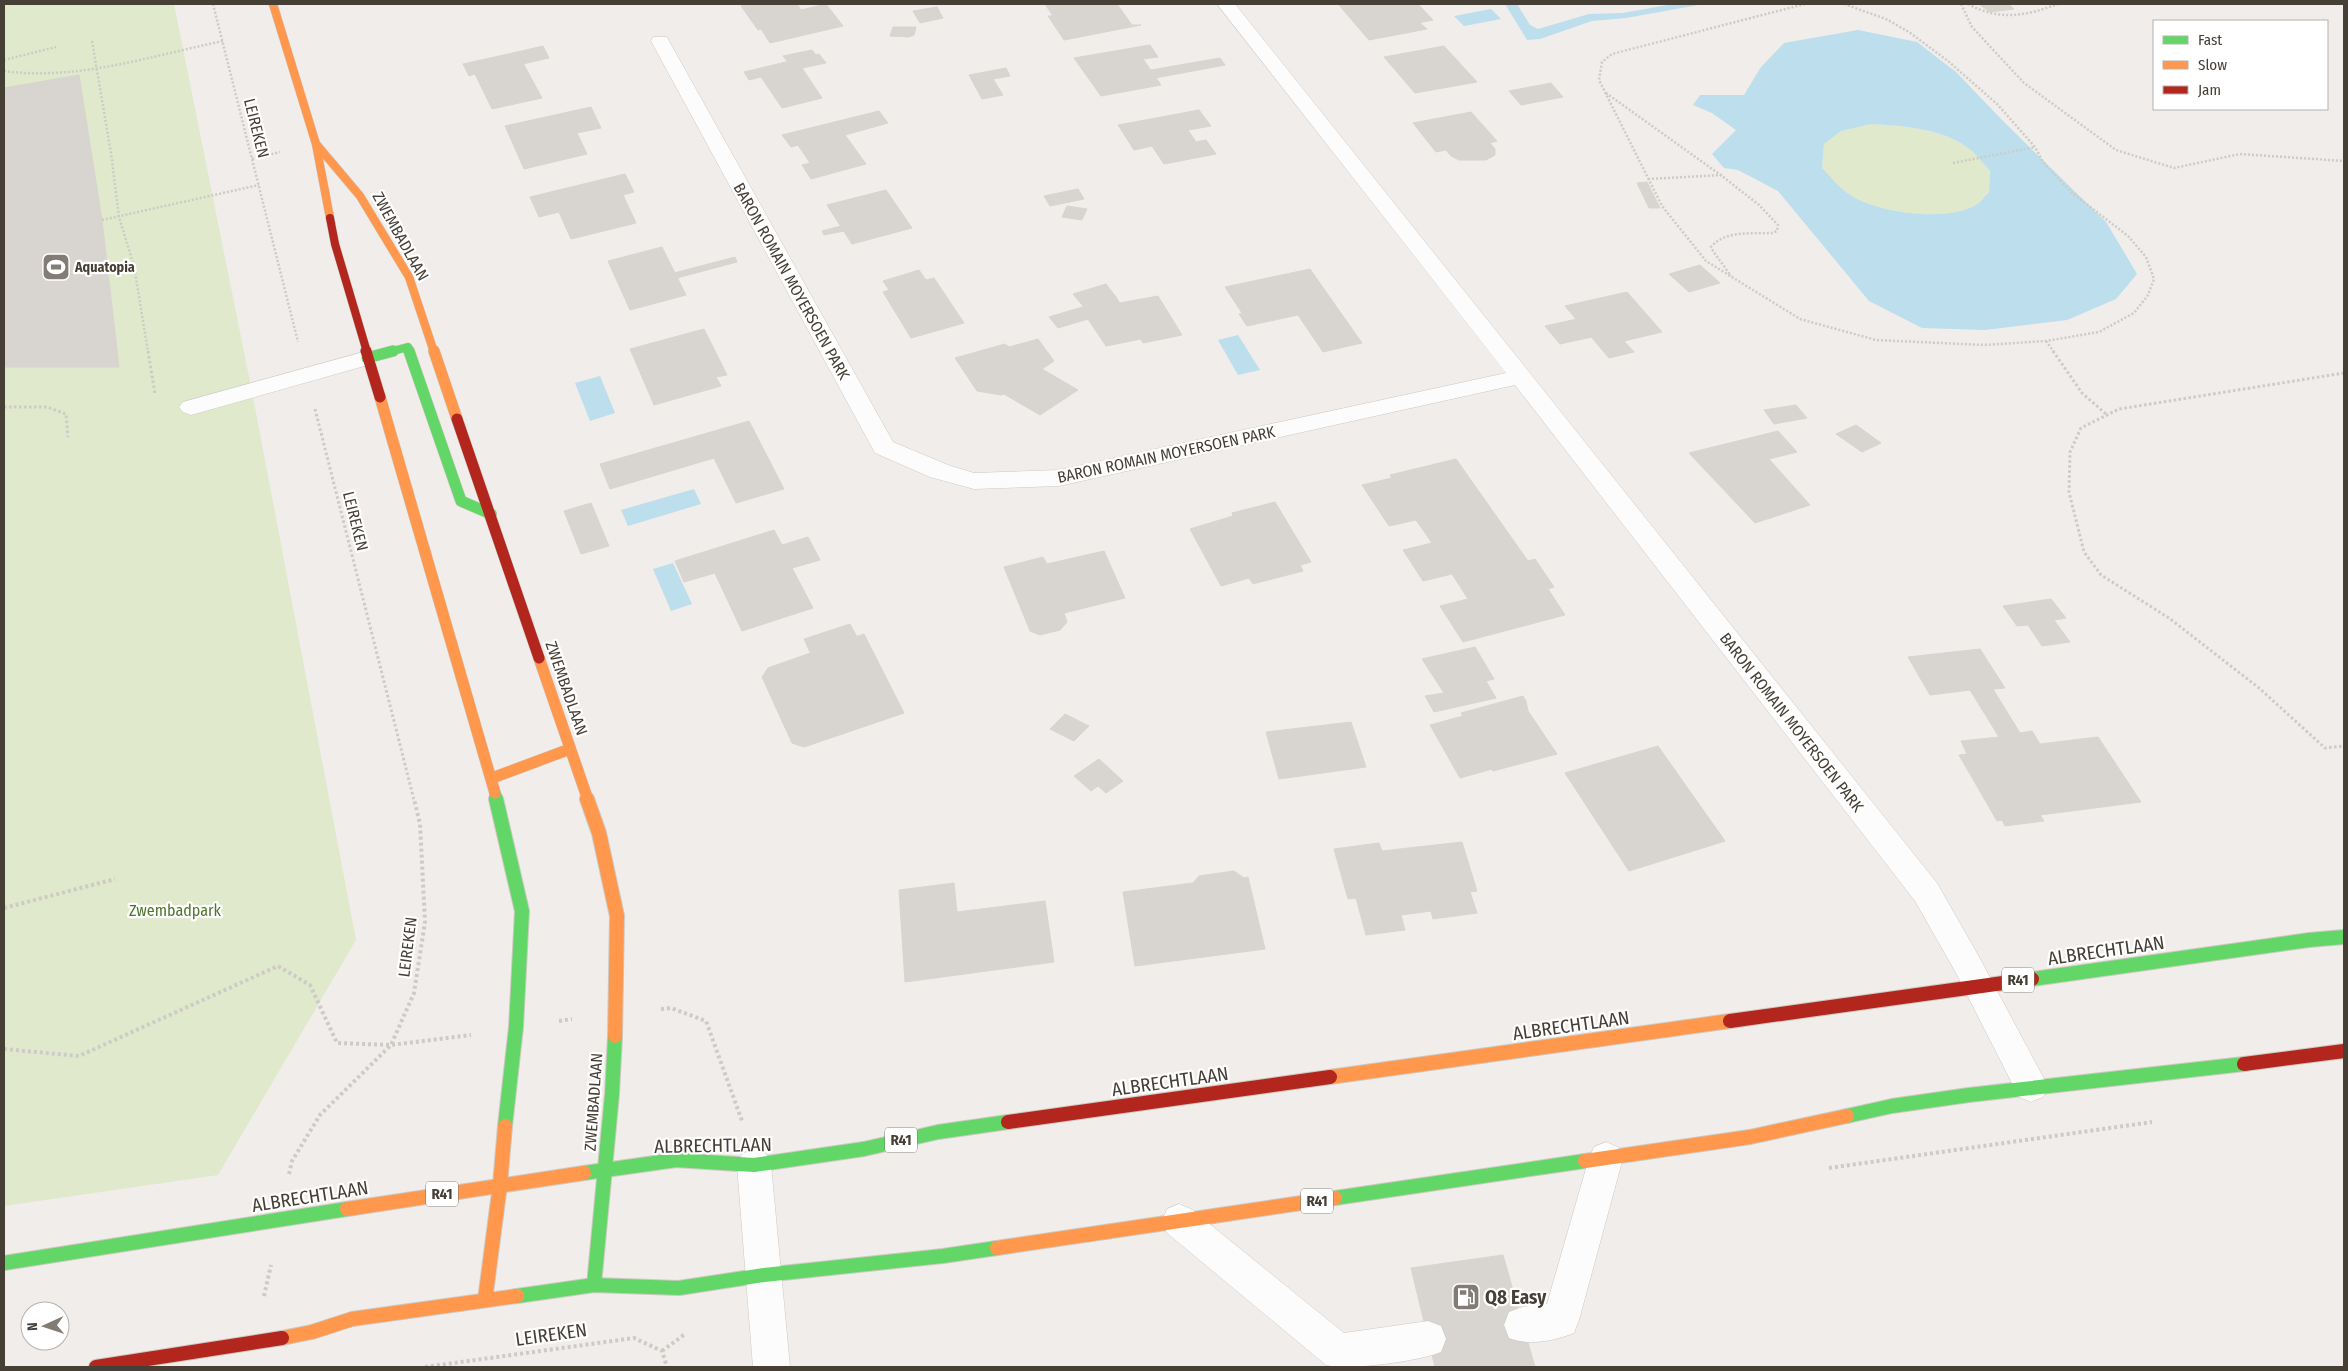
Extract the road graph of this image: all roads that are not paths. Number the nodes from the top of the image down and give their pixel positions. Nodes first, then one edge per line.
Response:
1 (273, 4) edge
2 (1226, 4) edge
3 (660, 42) dead end
4 (316, 144) junction
5 (367, 358) junction
6 (1521, 377) junction
7 (191, 407) dead end
8 (491, 514) junction
9 (570, 749) junction
10 (492, 778) junction
11 (2344, 937) edge
12 (1978, 986) junction
13 (2344, 1051) edge
14 (2031, 1087) junction
15 (1606, 1158) junction
16 (754, 1166) junction
17 (604, 1170) junction
18 (500, 1184) junction
19 (1179, 1221) junction
20 (4, 1262) edge
21 (764, 1275) junction
22 (594, 1285) junction
23 (485, 1300) junction
24 (1522, 1325) dead end
25 (1428, 1339) dead end
26 (96, 1367) edge
27 (772, 1367) edge

1 - 4 street, ZWEMBADLAAN
2 - 6 street, BARON ROMAIN MOYERSOEN PARK
3 - 6 street, BARON ROMAIN MOYERSOEN PARK
4 - 5 street, ZWEMBADLAAN
4 - 8 street, ZWEMBADLAAN
5 - 7 street
5 - 8 street
5 - 10 street, ZWEMBADLAAN
6 - 12 street, BARON ROMAIN MOYERSOEN PARK
8 - 9 street, ZWEMBADLAAN
9 - 10 street
9 - 17 street, ZWEMBADLAAN
10 - 18 street, ZWEMBADLAAN
11 - 12 street, ALBRECHTLAAN / R41
12 - 14 street, BARON ROMAIN MOYERSOEN PARK
12 - 16 street, ALBRECHTLAAN / R41
13 - 14 street, R41
14 - 15 street, R41
15 - 19 street, R41
15 - 24 street
16 - 17 street, ALBRECHTLAAN / R41
16 - 21 street
17 - 18 street, ALBRECHTLAAN / R41
17 - 22 street, ZWEMBADLAAN
18 - 20 street, ALBRECHTLAAN / R41
18 - 23 street, ZWEMBADLAAN
19 - 21 street, R41
19 - 25 street
21 - 22 street, R41
21 - 27 street
22 - 23 street, R41
23 - 26 street, R41

